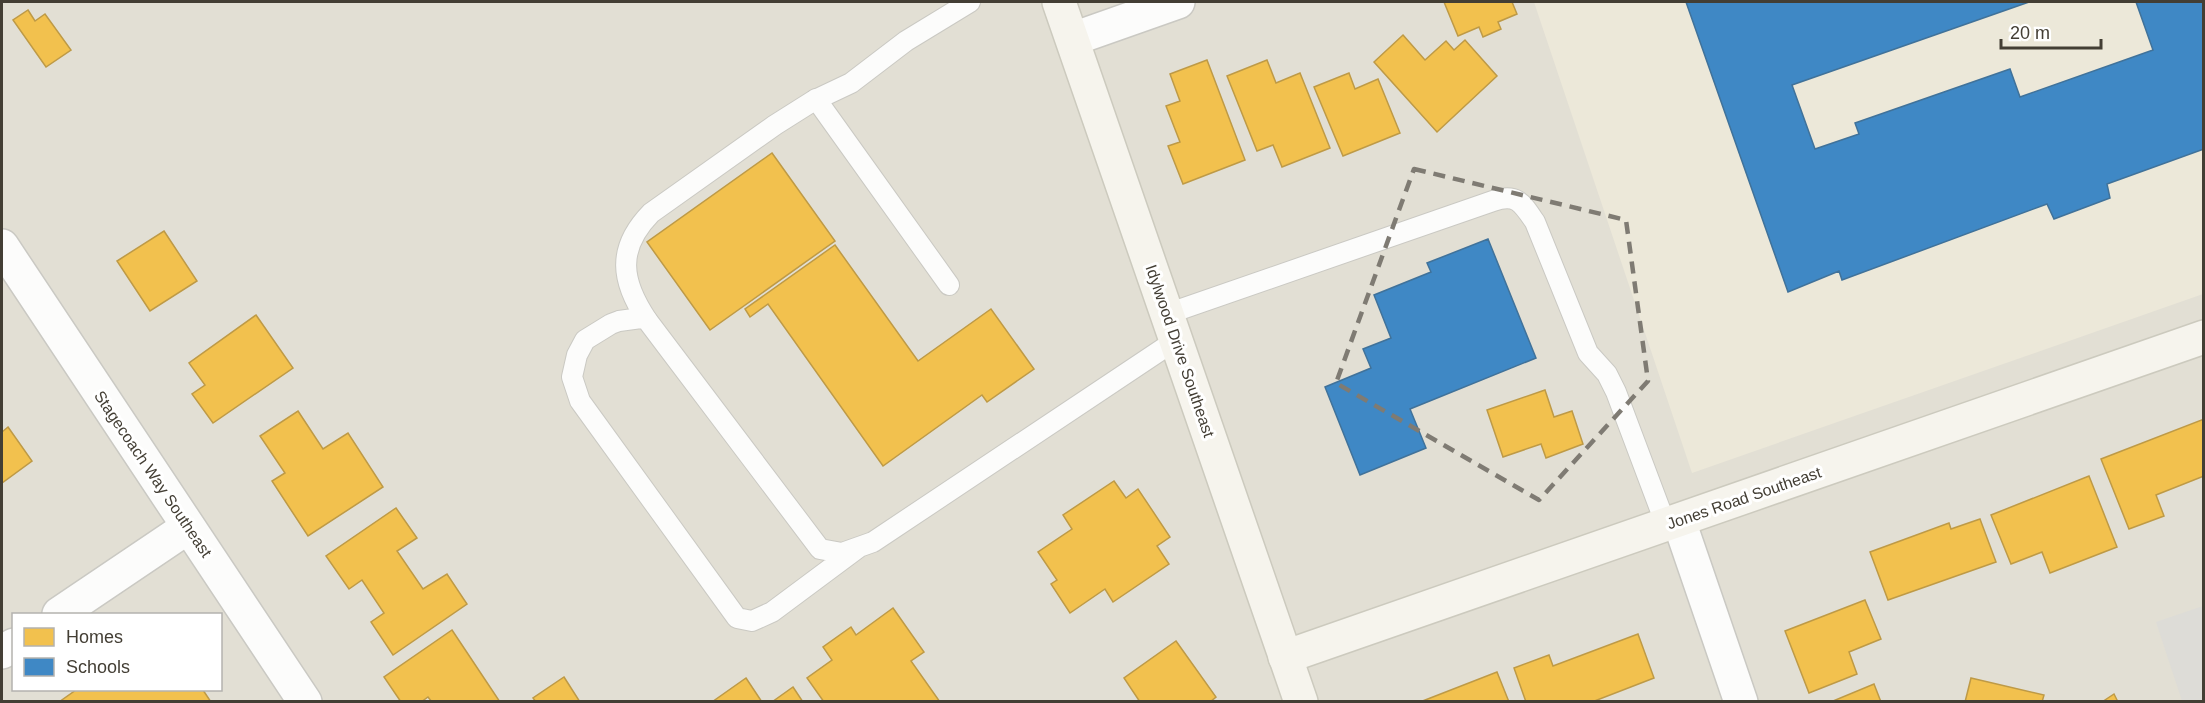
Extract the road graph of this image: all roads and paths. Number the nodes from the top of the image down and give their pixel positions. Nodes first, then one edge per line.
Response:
1 (970, 2) edge
2 (1059, 2) edge
3 (1178, 2) edge
4 (1073, 39) junction
5 (816, 99) junction
6 (2, 246) edge
7 (949, 285) dead end
8 (647, 320) junction
9 (1172, 327) junction
10 (2204, 337) edge
11 (1673, 523) junction
12 (188, 527) junction
13 (858, 548) junction
14 (62, 613) edge
15 (1285, 657) junction
16 (305, 702) edge
17 (1301, 702) edge
18 (1741, 702) edge

1 - 5 lane
2 - 4 street, Idylwood Drive Southeast
3 - 4 street
4 - 9 street, Idylwood Drive Southeast
5 - 7 lane
5 - 8 lane
6 - 12 street, Stagecoach Way Southeast
8 - 13 lane
8 - 13 lane
9 - 11 lane
9 - 13 lane
9 - 15 street, Idylwood Drive Southeast
10 - 11 street, Jones Road Southeast
11 - 15 street, Jones Road Southeast
11 - 18 street
12 - 14 street
12 - 16 street, Stagecoach Way Southeast
15 - 17 street, Idylwood Drive Southeast

